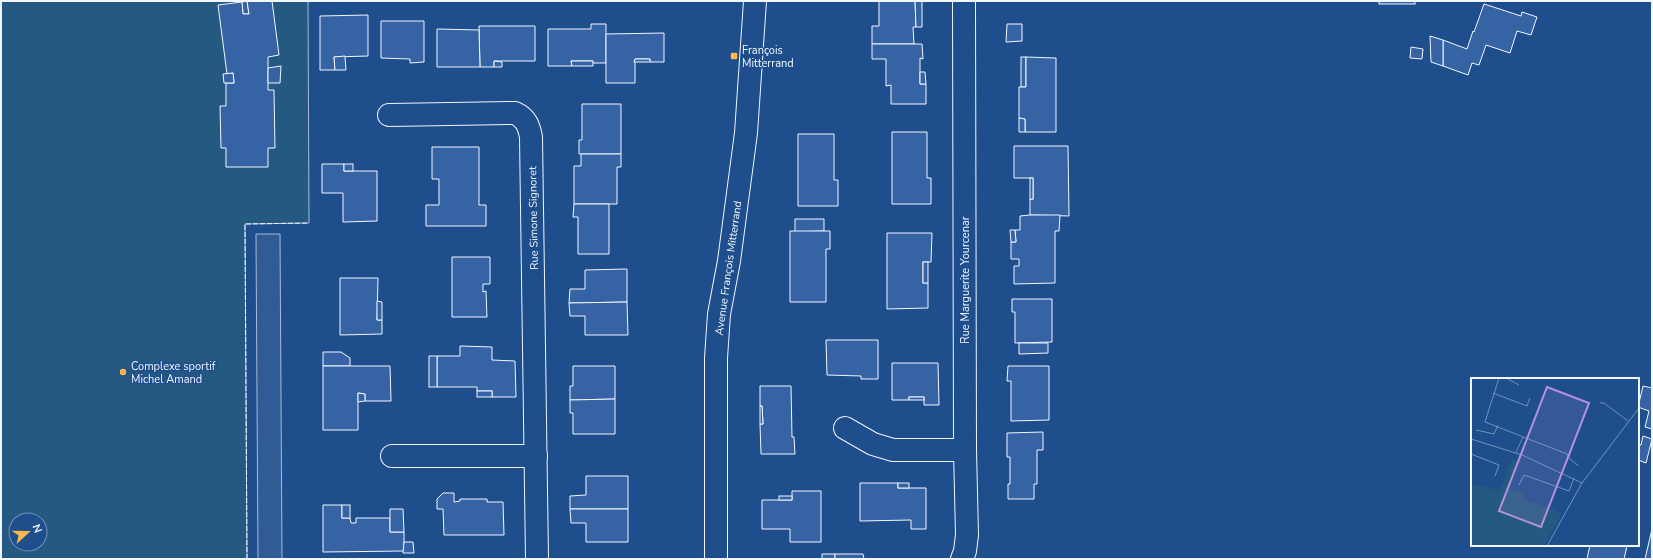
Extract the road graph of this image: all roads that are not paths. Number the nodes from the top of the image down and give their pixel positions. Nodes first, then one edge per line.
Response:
1 (755, 1) edge
2 (964, 1) edge
3 (389, 115) dead end
4 (845, 428) dead end
5 (965, 450) junction
6 (392, 456) dead end
7 (536, 456) junction
8 (537, 559) edge
9 (716, 559) edge
10 (962, 559) edge

1 - 9 street, Avenue François Mitterrand
2 - 5 street, Rue Marguerite Yourcenar
3 - 7 street, Rue Simone Signoret
4 - 5 street
5 - 10 street, Rue Marguerite Yourcenar
6 - 7 street
7 - 8 street, Rue Simone Signoret

